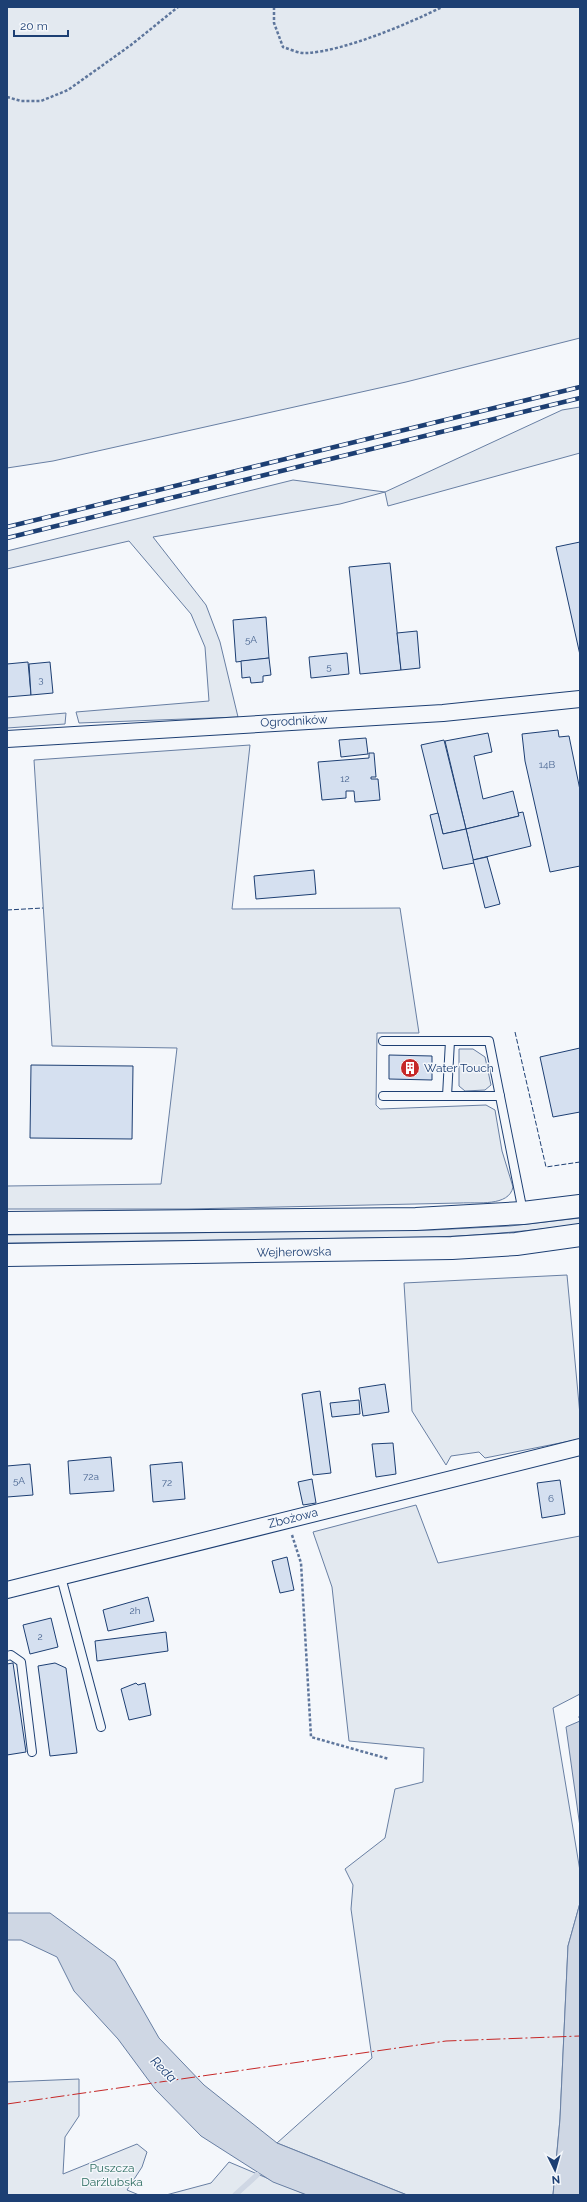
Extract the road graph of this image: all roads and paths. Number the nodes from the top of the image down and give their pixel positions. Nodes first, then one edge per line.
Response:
1 (178, 7) edge
2 (274, 7) edge
3 (442, 7) edge
4 (7, 97) edge
5 (580, 699) edge
6 (7, 738) edge
7 (450, 1041) junction
8 (383, 1042) dead end
9 (383, 1096) dead end
10 (448, 1096) junction
11 (500, 1096) junction
12 (580, 1206) edge
13 (523, 1213) junction
14 (7, 1223) edge
15 (580, 1236) edge
16 (7, 1255) edge
17 (580, 1447) edge
18 (287, 1520) junction
19 (61, 1577) junction
20 (7, 1590) edge
21 (7, 1656) edge
22 (101, 1727) dead end
23 (32, 1752) dead end
24 (389, 1760) dead end

1 - 4 path
2 - 3 path
5 - 6 street, Ogrodników
7 - 8 lane
7 - 10 lane
7 - 11 lane
9 - 10 lane
10 - 11 lane
11 - 13 lane
12 - 13 main road
13 - 14 main road
15 - 16 main road, Wejherowska
17 - 18 street, Zbożowa
18 - 19 street, Zbożowa
18 - 24 path
19 - 20 street, Zbożowa
19 - 22 lane
21 - 23 lane

